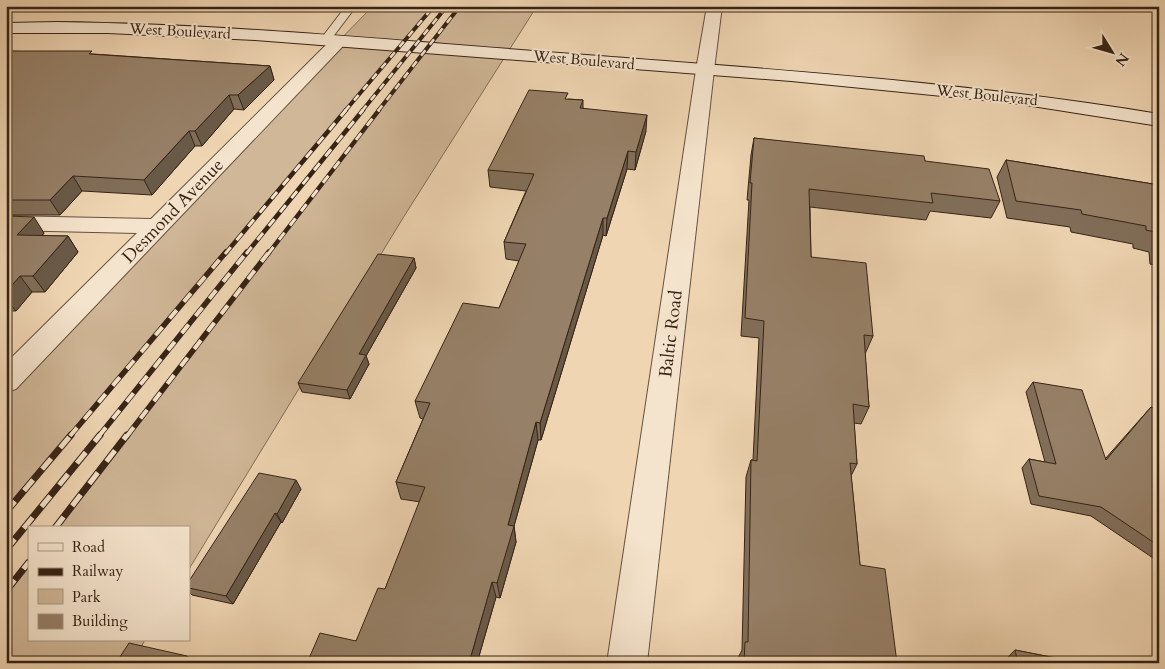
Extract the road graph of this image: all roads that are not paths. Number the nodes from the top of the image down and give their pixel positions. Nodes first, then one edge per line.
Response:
1 (344, 6) edge
2 (715, 6) edge
3 (6, 28) edge
4 (332, 41) junction
5 (705, 70) junction
6 (1159, 120) edge
7 (6, 223) edge
8 (159, 226) junction
9 (6, 381) edge
10 (627, 663) edge

1 - 4 lane
2 - 5 street, Baltic Road
3 - 4 street, West Boulevard
4 - 5 street, West Boulevard
4 - 8 street, Desmond Avenue
5 - 6 street, West Boulevard
5 - 10 street, Baltic Road
7 - 8 street
8 - 9 street, Desmond Avenue

